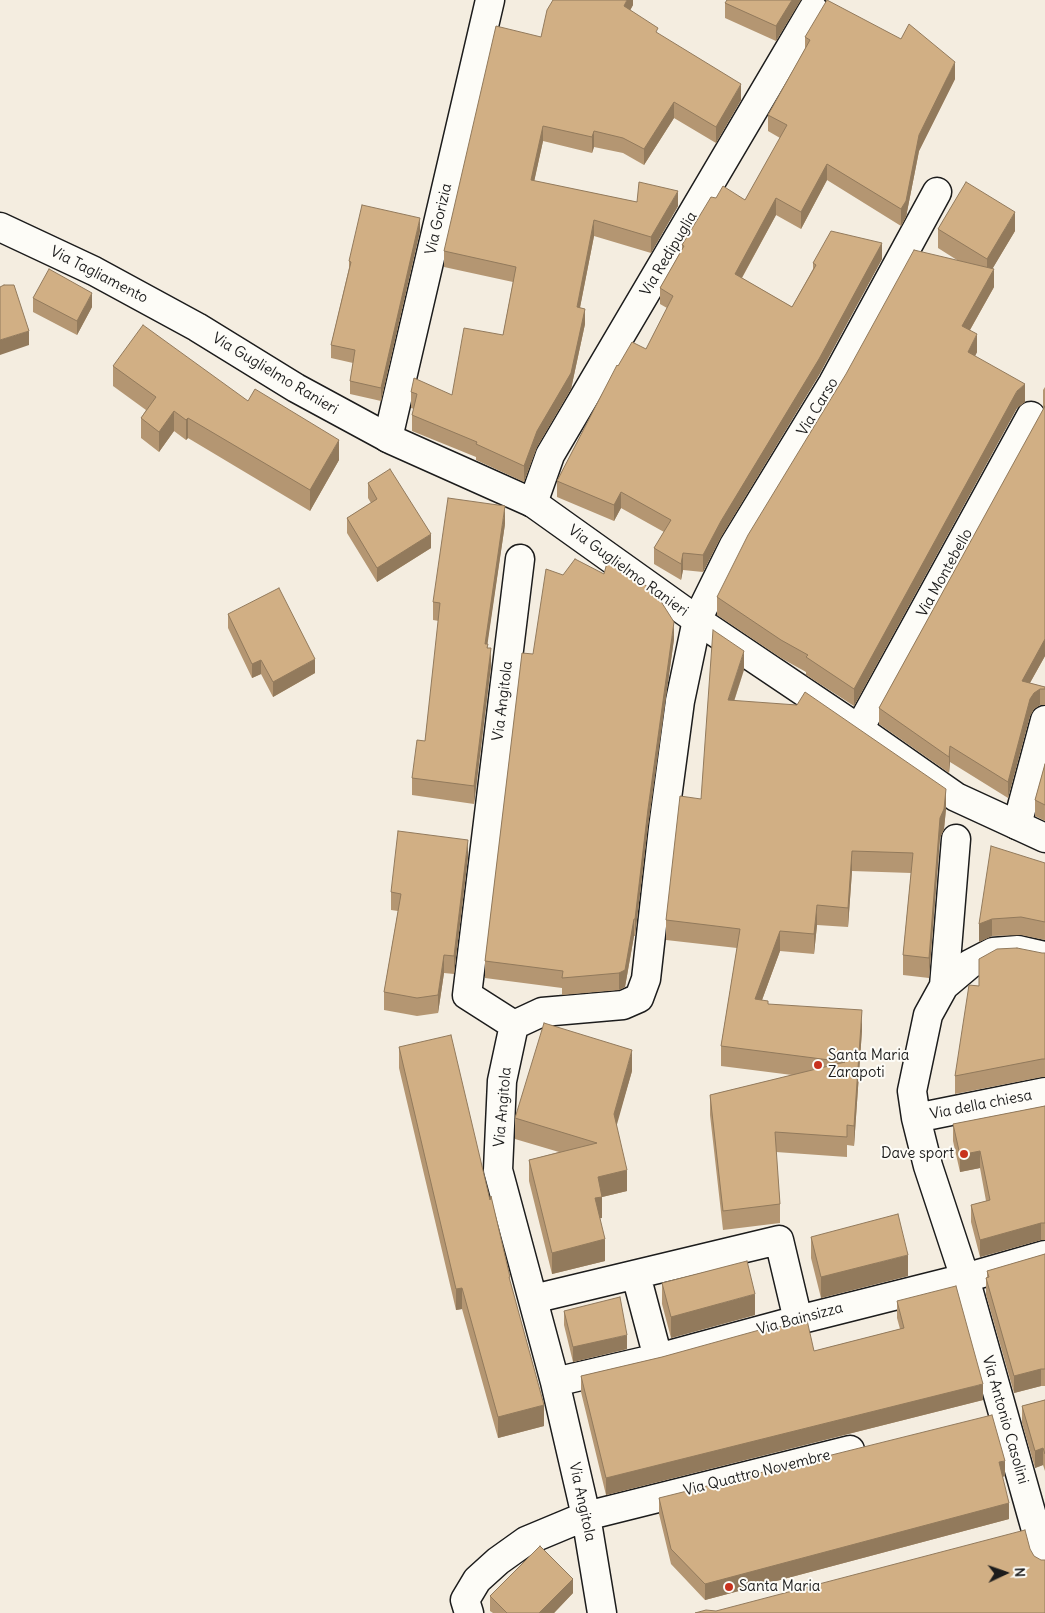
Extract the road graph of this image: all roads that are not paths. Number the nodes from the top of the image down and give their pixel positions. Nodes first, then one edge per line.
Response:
1 (490, 0) edge
2 (813, 9) dead end
3 (937, 192) dead end
4 (0, 227) edge
5 (197, 327) joint
6 (1030, 416) dead end
7 (388, 438) junction
8 (533, 503) junction
9 (520, 558) dead end
10 (697, 620) junction
11 (1045, 720) edge
12 (859, 729) junction
13 (961, 819) junction
14 (1017, 825) junction
15 (1045, 838) edge
16 (1045, 956) edge
17 (944, 986) junction
18 (514, 1026) junction
19 (1045, 1092) edge
20 (916, 1118) junction
21 (1045, 1255) edge
22 (636, 1275) junction
23 (964, 1278) junction
24 (533, 1299) junction
25 (798, 1320) junction
26 (658, 1358) junction
27 (555, 1382) junction
28 (1016, 1408) junction
29 (975, 1419) edge
30 (870, 1445) edge
31 (586, 1516) junction
32 (1032, 1530) edge
33 (1045, 1562) edge
34 (469, 1613) edge
35 (602, 1613) edge

1 - 7 street, Via Gorizia
2 - 8 street, Via Redipuglia
3 - 10 street, Via Carso
4 - 5 street, Via Tagliamento
5 - 7 street, Via Guglielmo Ranieri
6 - 12 street, Via Montebello
7 - 8 street, Via Guglielmo Ranieri
8 - 10 street, Via Guglielmo Ranieri
9 - 18 street, Via Angitola
10 - 12 street, Via Guglielmo Ranieri
10 - 18 street, Via Carso
11 - 14 street
12 - 13 street, Via Guglielmo Ranieri
13 - 14 street, Via Guglielmo Ranieri
13 - 17 street
14 - 15 street, Via Guglielmo Ranieri
16 - 17 street
17 - 20 street, Via Antonio Casolini
18 - 24 street, Via Angitola
19 - 20 street, Via della chiesa
20 - 23 street, Via Antonio Casolini
21 - 23 street, Via Bainsizza
22 - 24 street
22 - 25 street
22 - 26 street
23 - 25 street, Via Bainsizza
23 - 28 street, Via Antonio Casolini
24 - 27 street, Via Angitola
25 - 26 street, Via Bainsizza
26 - 27 street, Via Bainsizza
27 - 31 street, Via Angitola
28 - 29 street
28 - 32 street, Via Antonio Casolini
30 - 31 street, Via Quattro Novembre
31 - 34 street, Via Quattro Novembre
31 - 35 street, Via Angitola
32 - 33 street, Via Antonio Casolini

